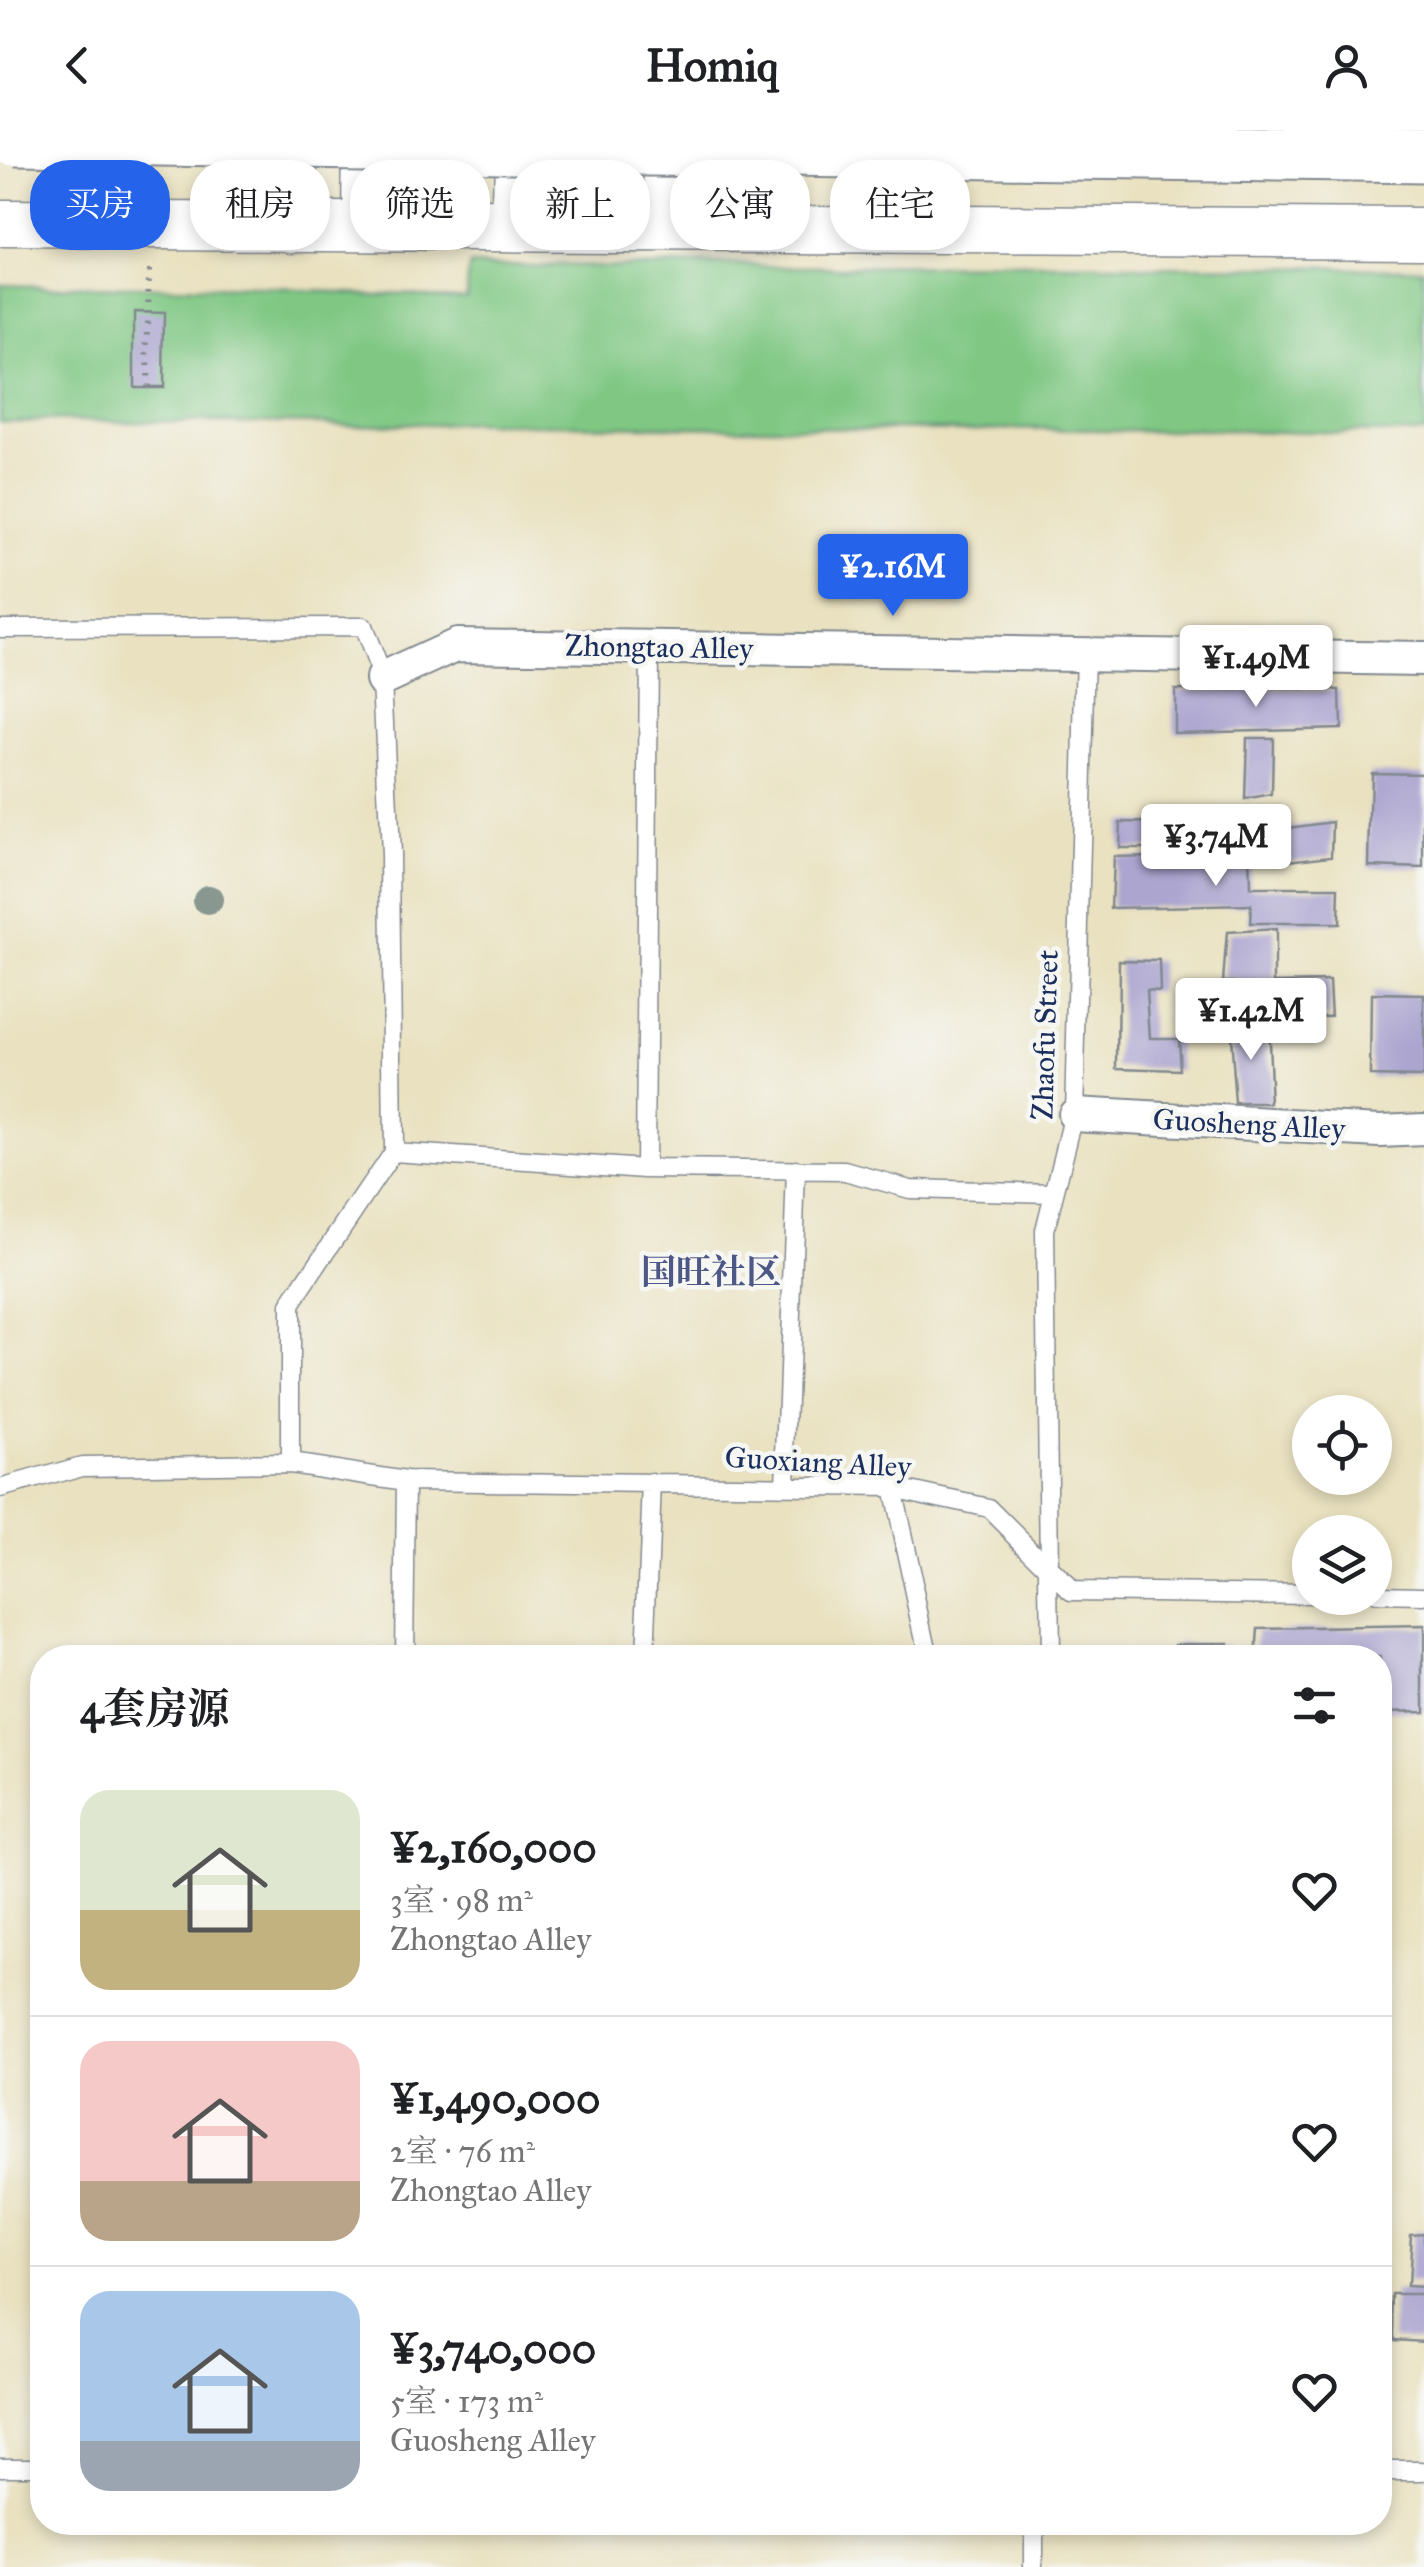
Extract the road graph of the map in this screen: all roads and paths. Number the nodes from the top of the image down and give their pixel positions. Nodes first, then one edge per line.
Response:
1 (294, 130) edge
2 (367, 130) edge
3 (424, 130) edge
4 (518, 130) edge
5 (568, 130) edge
6 (672, 130) edge
7 (15, 137) dead end
8 (1424, 156) edge
9 (294, 160) edge
10 (367, 160) edge
11 (424, 160) edge
12 (518, 160) edge
13 (568, 160) edge
14 (671, 160) edge
15 (0, 224) edge
16 (190, 226) edge
17 (650, 228) edge
18 (670, 228) edge
19 (810, 229) edge
20 (1424, 233) edge
21 (150, 267) dead end
22 (147, 387) dead end
23 (0, 628) edge
24 (650, 647) junction
25 (1086, 652) junction
26 (1424, 659) edge
27 (382, 679) junction
28 (1074, 1114) junction
29 (1424, 1128) edge
30 (394, 1152) junction
31 (645, 1169) junction
32 (796, 1170) junction
33 (1054, 1194) junction
34 (290, 1464) junction
35 (406, 1482) junction
36 (652, 1483) junction
37 (785, 1486) junction
38 (892, 1487) junction
39 (0, 1489) edge
40 (1046, 1563) junction
41 (1292, 1594) edge
42 (1392, 1595) edge
43 (1424, 1596) edge
44 (404, 1645) edge
45 (645, 1645) edge
46 (925, 1645) edge
47 (1049, 1645) edge
48 (0, 2465) edge
49 (30, 2465) edge
50 (1392, 2471) edge
51 (1424, 2471) edge
52 (1034, 2535) edge
53 (1034, 2567) edge

1 - 9 street
2 - 10 street
3 - 11 street
4 - 12 street
5 - 13 street
6 - 14 street
7 - 8 highway, bridge
15 - 16 street
17 - 18 street
19 - 20 street
21 - 22 path
23 - 27 lane
24 - 25 street, Zhongtao Alley
24 - 27 street, Zhongtao Alley
24 - 31 lane
25 - 26 street, Zhongtao Alley
25 - 28 lane, Zhaofu Street
27 - 30 lane
28 - 29 street, Guosheng Alley
28 - 33 lane, Zhaofu Street
30 - 31 lane
30 - 34 lane
31 - 32 lane
32 - 33 lane
32 - 37 lane
33 - 40 lane, Zhaofu Street
34 - 35 lane, Guoxiang Alley
34 - 39 lane, Guoxiang Alley
35 - 36 lane, Guoxiang Alley
35 - 44 lane
36 - 37 lane, Guoxiang Alley
36 - 45 lane
37 - 38 lane, Guoxiang Alley
38 - 40 lane, Guoxiang Alley
38 - 46 lane
40 - 41 lane, Guoxiang Alley
40 - 47 lane, Zhaofu Street
42 - 43 lane
48 - 49 lane
50 - 51 lane
52 - 53 lane

